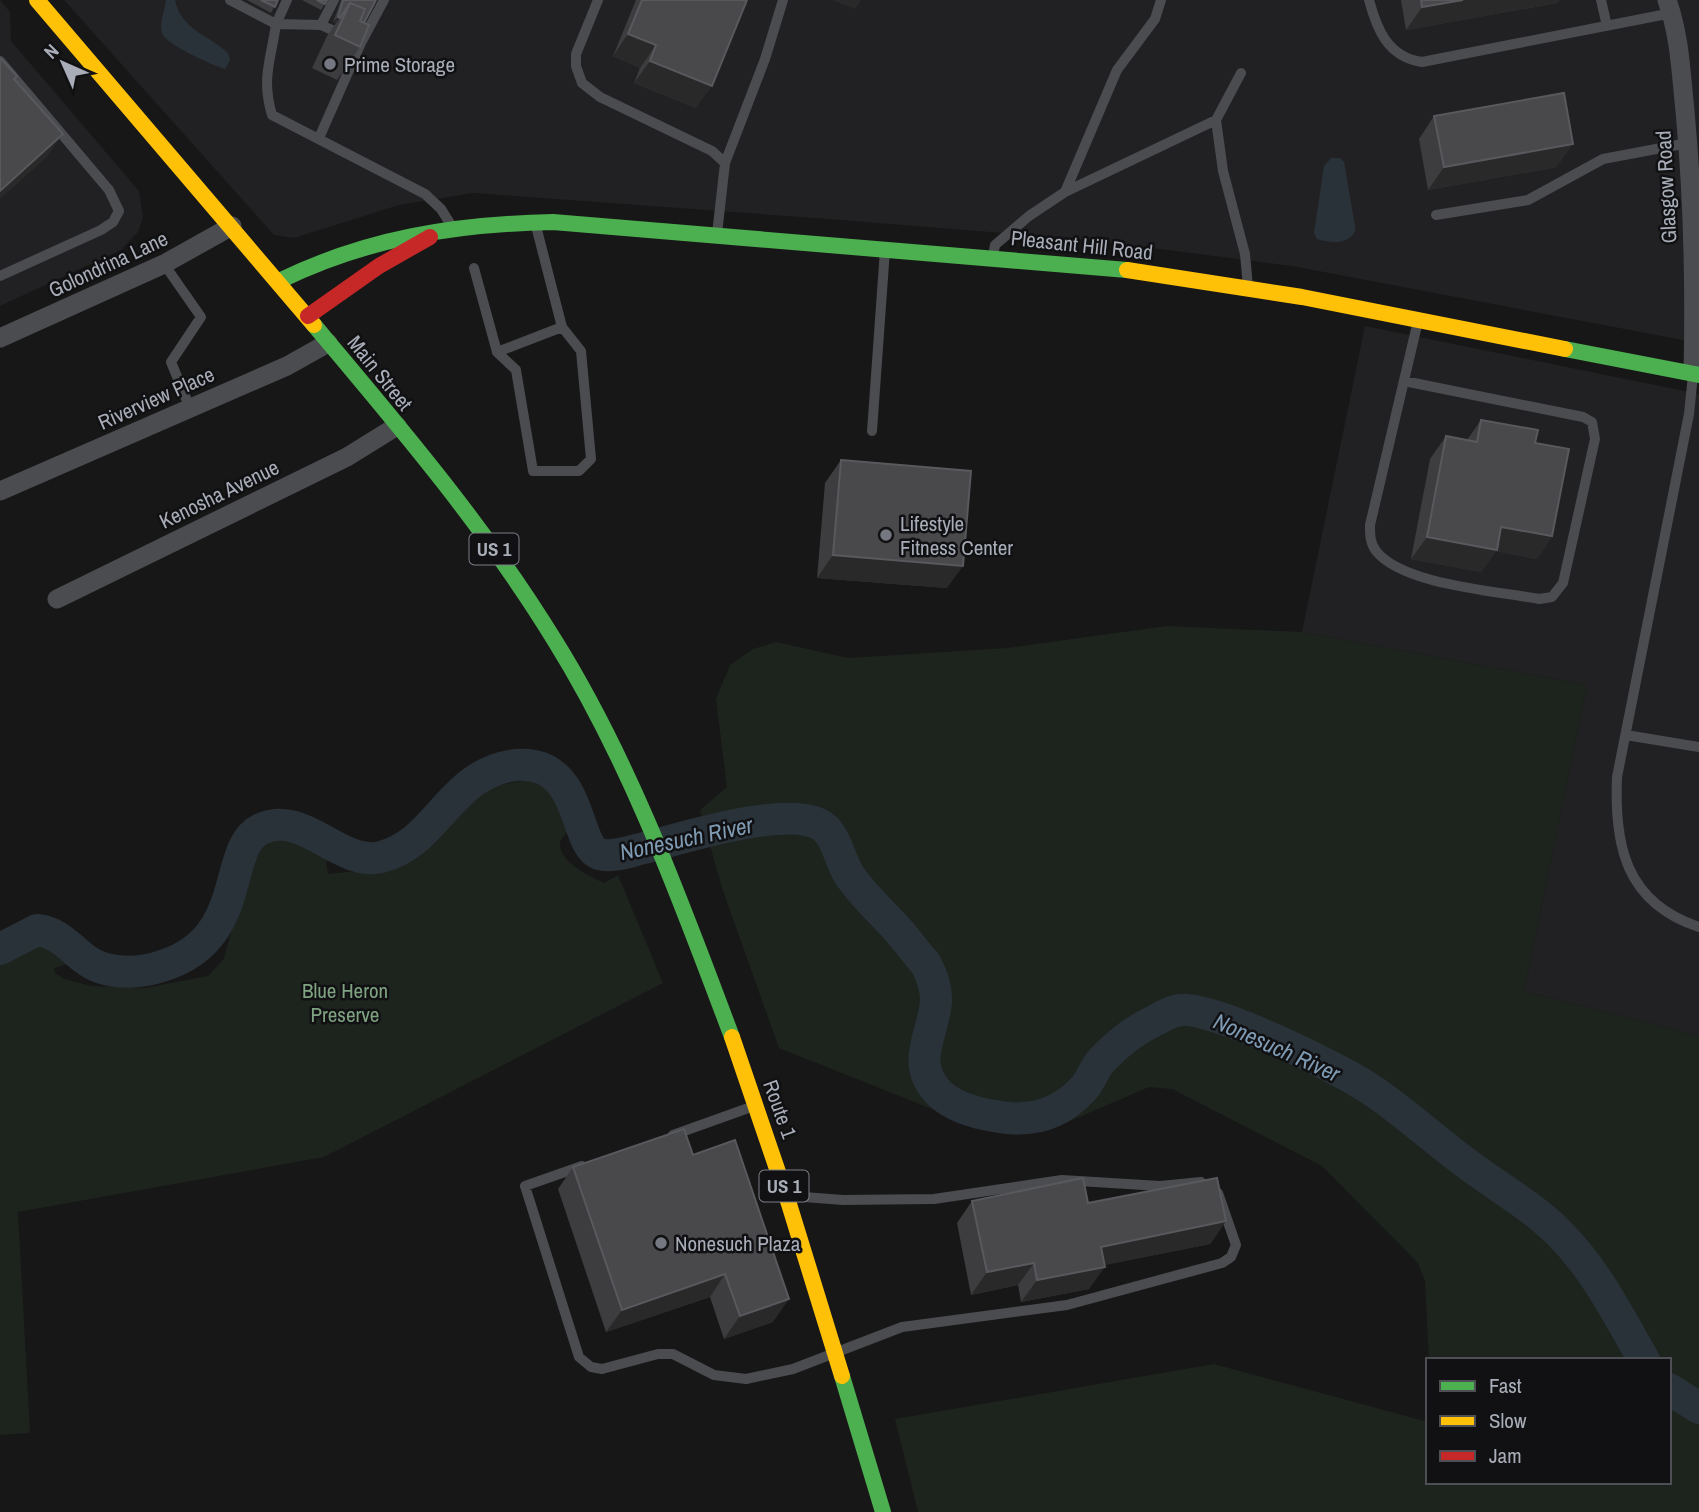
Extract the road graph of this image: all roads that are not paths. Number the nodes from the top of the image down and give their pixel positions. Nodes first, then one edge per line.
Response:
1 (37, 0) edge
2 (287, 0) edge
3 (334, 0) edge
4 (384, 0) edge
5 (598, 0) edge
6 (783, 0) edge
7 (1161, 0) edge
8 (1369, 0) edge
9 (1601, 0) edge
10 (235, 1) edge
11 (1670, 7) edge
12 (275, 24) junction
13 (321, 25) junction
14 (1607, 26) junction
15 (362, 43) junction
16 (0, 61) edge
17 (1241, 74) dead end
18 (1216, 120) junction
19 (319, 138) junction
20 (1688, 143) junction
21 (724, 163) junction
22 (1065, 192) junction
23 (1436, 215) dead end
24 (535, 222) junction
25 (232, 226) junction
26 (453, 228) junction
27 (716, 235) junction
28 (885, 250) junction
29 (993, 257) junction
30 (164, 264) junction
31 (474, 268) dead end
32 (0, 276) edge
33 (279, 281) junction
34 (1248, 288) junction
35 (308, 316) junction
36 (1418, 321) junction
37 (562, 327) junction
38 (0, 338) edge
39 (328, 342) junction
40 (497, 352) junction
41 (1696, 374) edge
42 (1404, 381) junction
43 (190, 408) junction
44 (1689, 414) junction
45 (1699, 423) edge
46 (397, 426) junction
47 (872, 432) dead end
48 (0, 491) edge
49 (57, 599) dead end
50 (1626, 735) junction
51 (1699, 747) edge
52 (639, 808) joint
53 (1699, 927) edge
54 (757, 1105) junction
55 (664, 1138) edge
56 (588, 1164) edge
57 (787, 1195) junction
58 (836, 1354) junction
59 (883, 1512) edge

1 - 25 main road, Main Street / US 1
2 - 12 lane
3 - 13 lane
4 - 15 lane
5 - 21 lane
6 - 21 lane
7 - 22 lane
8 - 14 lane
9 - 14 lane
10 - 12 lane
11 - 14 lane
11 - 20 street, Glasgow Road
12 - 13 lane
12 - 19 lane
13 - 15 lane
15 - 19 lane
16 - 32 lane
17 - 18 lane
18 - 22 lane
18 - 34 lane
19 - 26 lane
20 - 23 lane
20 - 41 street, Glasgow Road
21 - 27 lane
22 - 29 lane
24 - 26 main road, Pleasant Hill Road
24 - 27 main road, Pleasant Hill Road
24 - 37 lane
25 - 30 street, Golondrina Lane
25 - 33 main road, Main Street / US 1
26 - 33 main road, Pleasant Hill Road
26 - 35 main road, Pleasant Hill Road
27 - 28 main road, Pleasant Hill Road
28 - 29 main road, Pleasant Hill Road
28 - 47 lane
29 - 34 main road, Pleasant Hill Road
30 - 38 street, Golondrina Lane
30 - 43 lane
31 - 40 lane
33 - 35 main road, Main Street / US 1
34 - 36 main road, Pleasant Hill Road
35 - 39 main road, Main Street / US 1
36 - 41 main road, Pleasant Hill Road
36 - 42 lane
37 - 40 lane
37 - 40 lane
39 - 43 street, Riverview Place
39 - 46 main road, Main Street / US 1
41 - 44 lane
42 - 42 lane
43 - 48 street, Riverview Place
44 - 45 lane
44 - 50 lane
46 - 49 street, Kenosha Avenue
46 - 52 main road, Main Street / US 1
50 - 51 lane
50 - 53 lane
52 - 54 main road, Route 1 / US 1
54 - 55 lane
54 - 57 main road, Route 1 / US 1
56 - 58 lane
57 - 58 main road, Route 1 / US 1
57 - 58 lane
58 - 59 main road, Route 1 / US 1

